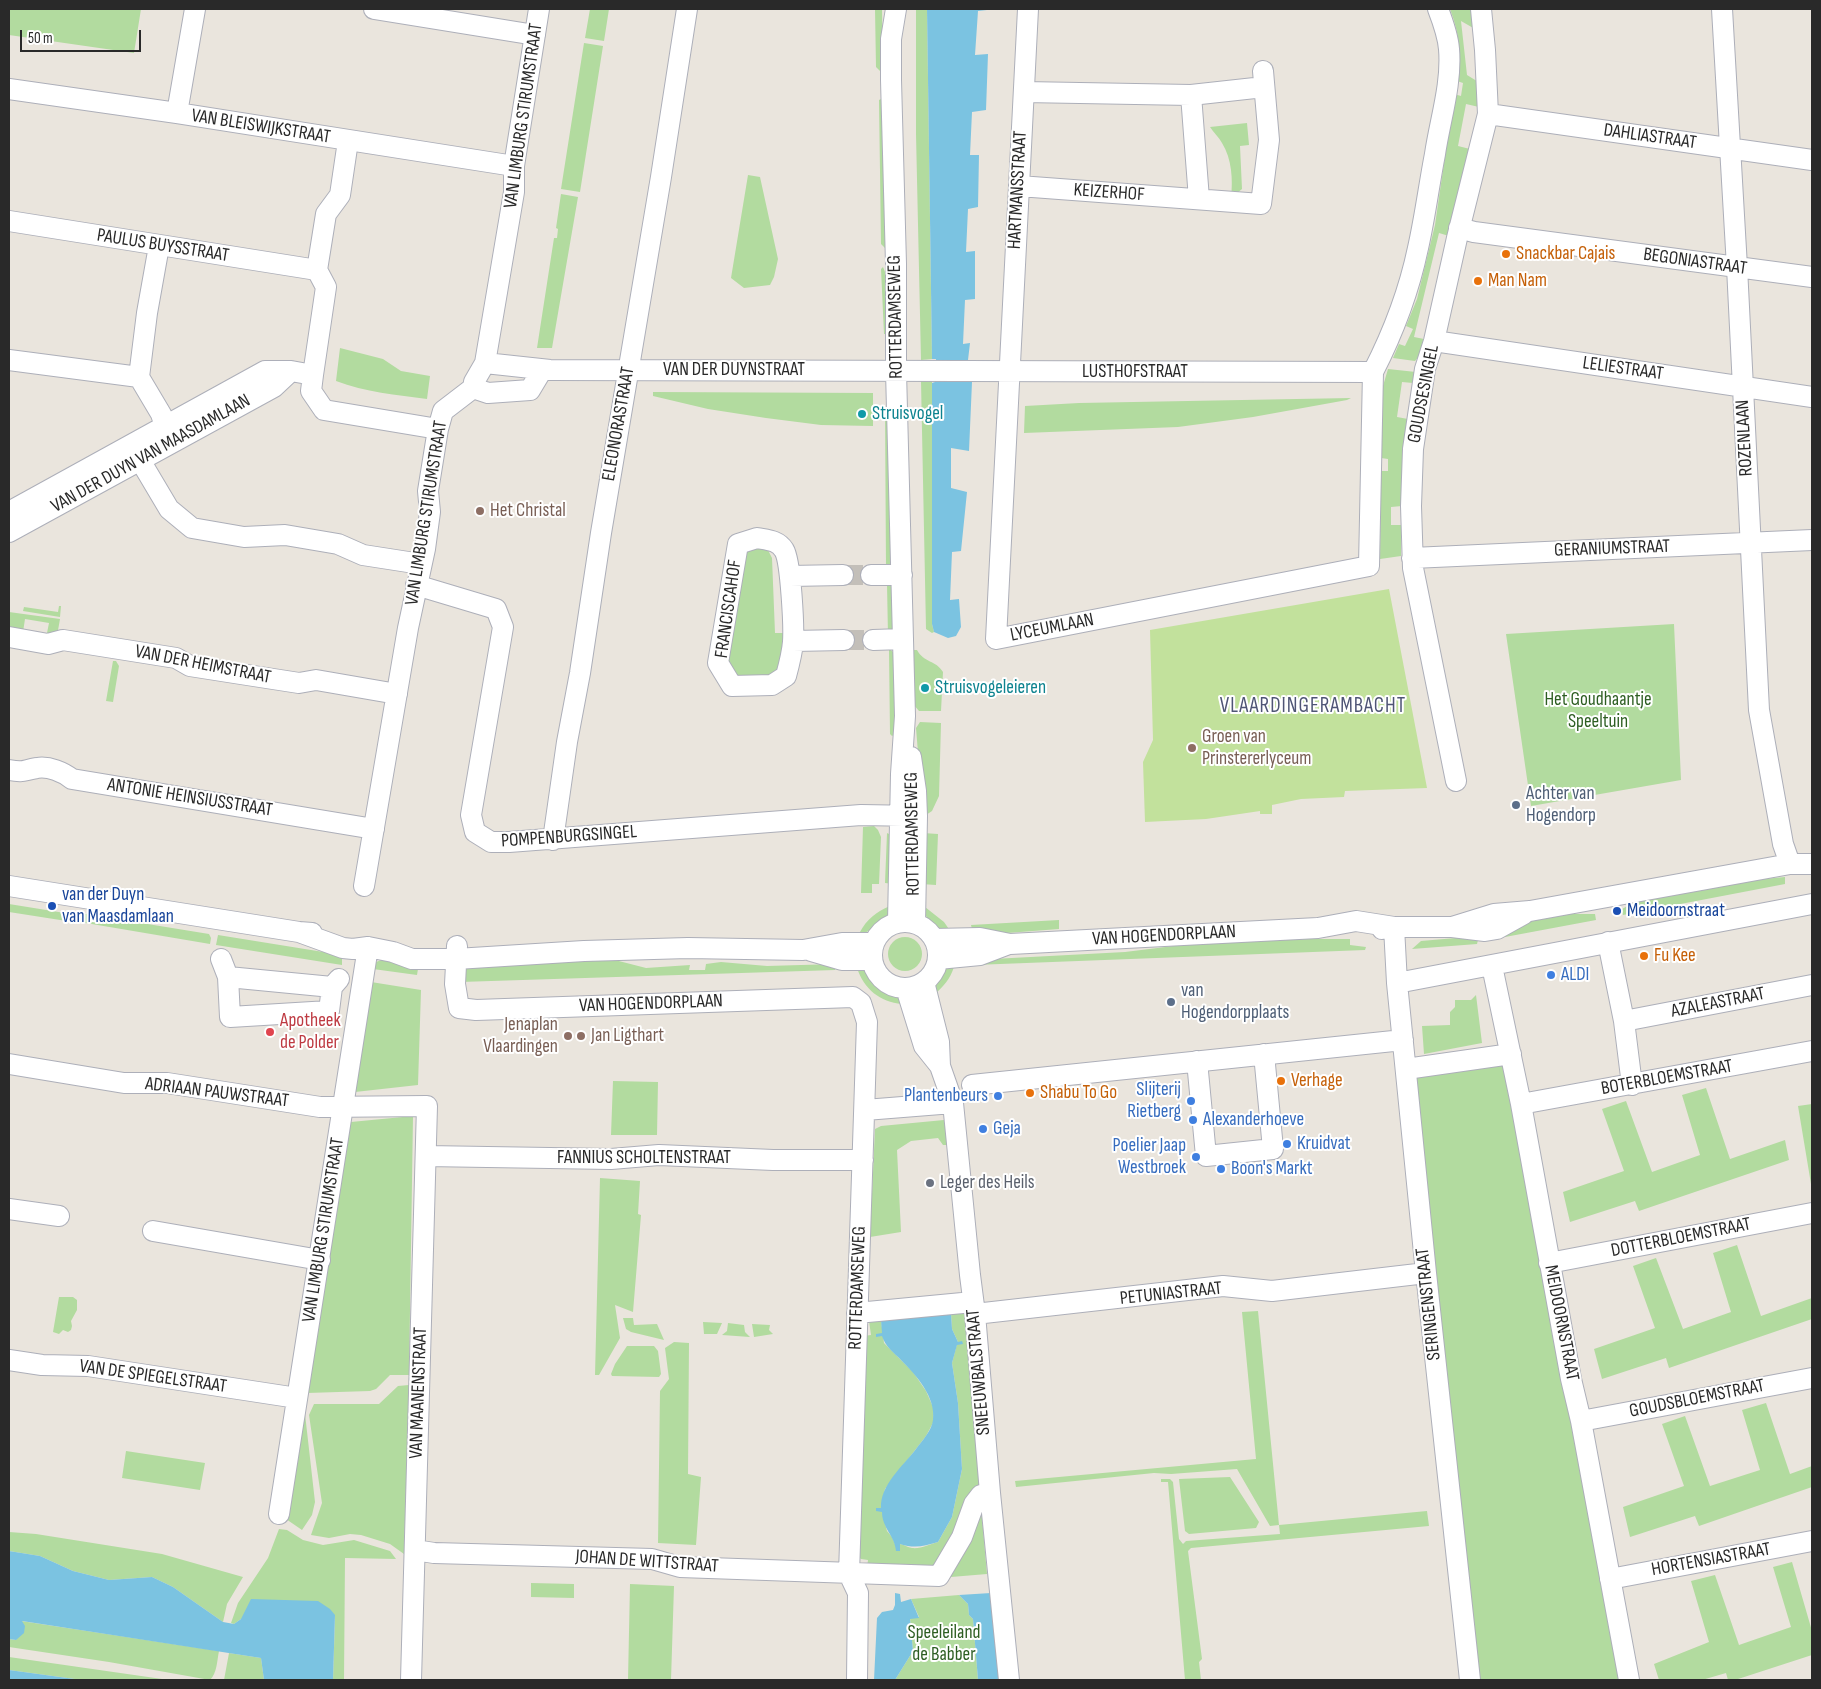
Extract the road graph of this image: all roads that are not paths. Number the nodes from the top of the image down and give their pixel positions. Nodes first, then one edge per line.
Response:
1 (195, 9) edge
2 (374, 9) edge
3 (539, 9) edge
4 (687, 9) edge
5 (887, 9) edge
6 (896, 9) edge
7 (1028, 9) edge
8 (1438, 9) edge
9 (1480, 9) edge
10 (1722, 9) edge
11 (535, 35) junction
12 (892, 39) junction
13 (9, 89) edge
14 (1024, 92) junction
15 (1191, 95) junction
16 (176, 113) junction
17 (1488, 114) junction
18 (348, 141) junction
19 (1730, 148) junction
20 (1812, 160) edge
21 (514, 166) junction
22 (1019, 186) junction
23 (1199, 200) junction
24 (9, 221) edge
25 (1459, 228) junction
26 (159, 246) junction
27 (1737, 267) junction
28 (317, 270) junction
29 (1812, 278) edge
30 (1434, 341) junction
31 (9, 360) edge
32 (485, 364) junction
33 (542, 370) junction
34 (629, 370) junction
35 (896, 371) junction
36 (1009, 372) junction
37 (1374, 372) junction
38 (313, 375) junction
39 (139, 377) junction
40 (1743, 386) junction
41 (473, 388) junction
42 (1812, 397) edge
43 (438, 429) junction
44 (169, 434) junction
45 (136, 452) junction
46 (9, 512) edge
47 (9, 532) edge
48 (1812, 540) edge
49 (1751, 543) junction
50 (1412, 558) junction
51 (422, 564) junction
52 (872, 575) tunnel mouth
53 (902, 575) junction
54 (790, 576) junction
55 (837, 576) tunnel mouth
56 (416, 585) junction
57 (9, 637) edge
58 (903, 639) junction
59 (872, 640) tunnel mouth
60 (793, 642) junction
61 (836, 645) tunnel mouth
62 (397, 694) junction
63 (9, 770) edge
64 (1456, 781) dead end
65 (908, 816) junction
66 (374, 829) junction
67 (553, 840) junction
68 (1812, 855) edge
69 (1790, 864) junction
70 (1812, 864) edge
71 (9, 886) edge
72 (364, 886) dead end
73 (1812, 904) edge
74 (907, 923) junction
75 (1394, 928) junction
76 (934, 938) junction
77 (1608, 942) junction
78 (1010, 944) junction
79 (368, 947) junction
80 (873, 952) junction
81 (456, 953) junction
82 (938, 958) junction
83 (1492, 966) junction
84 (1398, 983) junction
85 (915, 985) junction
86 (1812, 985) edge
87 (861, 1003) joint
88 (331, 1015) joint
89 (1624, 1022) junction
90 (1403, 1040) junction
91 (1812, 1051) edge
92 (1257, 1052) junction
93 (1510, 1054) junction
94 (1202, 1059) junction
95 (9, 1064) edge
96 (1406, 1069) junction
97 (972, 1085) dead end
98 (1632, 1085) junction
99 (953, 1102) junction
100 (1521, 1104) junction
101 (427, 1106) joint
102 (342, 1108) junction
103 (865, 1110) junction
104 (426, 1156) junction
105 (862, 1160) junction
106 (9, 1209) edge
107 (1812, 1213) edge
108 (59, 1216) dead end
109 (153, 1231) dead end
110 (320, 1260) junction
111 (1550, 1262) junction
112 (1426, 1273) junction
113 (974, 1308) junction
114 (857, 1313) junction
115 (9, 1360) edge
116 (1812, 1378) edge
117 (297, 1398) junction
118 (1581, 1420) junction
119 (990, 1493) junction
120 (279, 1514) dead end
121 (1812, 1541) edge
122 (415, 1550) junction
123 (849, 1574) junction
124 (1610, 1579) junction
125 (411, 1680) edge
126 (857, 1680) edge
127 (1009, 1680) edge
128 (1470, 1680) edge
129 (1629, 1680) edge

1 - 16 street
2 - 11 street
3 - 11 street, VAN LIMBURG STIRUMSTRAAT
4 - 34 street, ELEONORASTRAAT
5 - 12 street, ROTTERDAMSEWEG
6 - 12 street, ROTTERDAMSEWEG
7 - 14 street, HARTMANSSTRAAT
8 - 37 street
9 - 17 street, GOUDSESINGEL
10 - 19 street, ROZENLAAN
11 - 21 street, VAN LIMBURG STIRUMSTRAAT
12 - 35 street, ROTTERDAMSEWEG
13 - 16 street, VAN BLEISWIJKSTRAAT
14 - 15 street, KEIZERHOF
14 - 22 street, HARTMANSSTRAAT
15 - 23 street
15 - 23 street, KEIZERHOF
16 - 18 street, VAN BLEISWIJKSTRAAT
17 - 19 street, DAHLIASTRAAT
17 - 25 street, GOUDSESINGEL
18 - 21 street, VAN BLEISWIJKSTRAAT
18 - 28 street
19 - 20 street, DAHLIASTRAAT
19 - 27 street, ROZENLAAN
21 - 32 street, VAN LIMBURG STIRUMSTRAAT
22 - 23 street, KEIZERHOF
22 - 36 street, HARTMANSSTRAAT
24 - 26 street, PAULUS BUYSSTRAAT
25 - 27 street, BEGONIASTRAAT
25 - 30 street, GOUDSESINGEL
26 - 28 street, PAULUS BUYSSTRAAT
26 - 39 street
27 - 29 street, BEGONIASTRAAT
27 - 40 street, ROZENLAAN
28 - 38 street
30 - 40 street, LELIESTRAAT
30 - 50 street, GOUDSESINGEL
31 - 39 street
32 - 33 street, VAN DER DUYNSTRAAT
32 - 41 street, VAN LIMBURG STIRUMSTRAAT
33 - 34 street, VAN DER DUYNSTRAAT
33 - 41 street
34 - 35 street, VAN DER DUYNSTRAAT
34 - 67 street, ELEONORASTRAAT
35 - 36 street, LUSTHOFSTRAAT
35 - 53 street, ROTTERDAMSEWEG
36 - 37 street, LUSTHOFSTRAAT
36 - 37 street, LYCEUMLAAN
38 - 43 street
38 - 44 street, VAN DER DUYN VAN MAASDAMLAAN
39 - 44 street
40 - 42 street, LELIESTRAAT
40 - 49 street, ROZENLAAN
41 - 43 street, VAN LIMBURG STIRUMSTRAAT
43 - 51 street, VAN LIMBURG STIRUMSTRAAT
44 - 45 street, VAN DER DUYN VAN MAASDAMLAAN
45 - 46 street, VAN DER DUYN VAN MAASDAMLAAN
45 - 47 street, VAN DER DUYN VAN MAASDAMLAAN
45 - 51 street
48 - 49 street, GERANIUMSTRAAT
49 - 50 street, GERANIUMSTRAAT
49 - 69 street, ROZENLAAN
50 - 64 street, GOUDSESINGEL
51 - 56 street, VAN LIMBURG STIRUMSTRAAT
52 - 53 street
53 - 58 street, ROTTERDAMSEWEG
54 - 55 street
54 - 60 street, FRANCISCAHOF
54 - 60 street, FRANCISCAHOF
56 - 62 street, VAN LIMBURG STIRUMSTRAAT
56 - 67 street, POMPENBURGSINGEL
57 - 62 street, VAN DER HEIMSTRAAT
58 - 59 street
58 - 65 street, ROTTERDAMSEWEG
60 - 61 street
62 - 66 street, VAN LIMBURG STIRUMSTRAAT
63 - 66 street, ANTONIE HEINSIUSSTRAAT
65 - 67 street, POMPENBURGSINGEL
65 - 74 street, ROTTERDAMSEWEG
66 - 72 street, VAN LIMBURG STIRUMSTRAAT
68 - 69 street, VAN HOGENDORPLAAN
69 - 70 street, VAN HOGENDORPLAAN
69 - 75 street, VAN HOGENDORPLAAN
71 - 79 street
73 - 77 street
74 - 76 street
74 - 80 street
75 - 78 street, VAN HOGENDORPLAAN
75 - 84 street, SERINGENSTRAAT
76 - 78 street, VAN HOGENDORPLAAN
76 - 82 street
77 - 83 street
77 - 89 street
78 - 82 street, VAN HOGENDORPLAAN
79 - 81 street
79 - 102 street, VAN LIMBURG STIRUMSTRAAT
80 - 81 street
80 - 85 street
81 - 87 street, VAN HOGENDORPLAAN
82 - 85 street
83 - 84 street
83 - 93 street, MEIDOORNSTRAAT
84 - 90 street, SERINGENSTRAAT
85 - 99 street, SNEEUWBALSTRAAT
86 - 89 street, AZALEASTRAAT
87 - 103 street, ROTTERDAMSEWEG
88 - 88 street
89 - 98 street
90 - 92 street
90 - 96 street, SERINGENSTRAAT
91 - 98 street, BOTERBLOEMSTRAAT
92 - 94 street
92 - 94 street
93 - 96 street
93 - 100 street, MEIDOORNSTRAAT
94 - 97 street
95 - 102 street, ADRIAAN PAUWSTRAAT
96 - 112 street, SERINGENSTRAAT
98 - 100 street, BOTERBLOEMSTRAAT
99 - 103 street
99 - 113 street, SNEEUWBALSTRAAT
100 - 111 street, MEIDOORNSTRAAT
101 - 102 street, ADRIAAN PAUWSTRAAT
101 - 104 street, VAN MAANENSTRAAT
102 - 110 street, VAN LIMBURG STIRUMSTRAAT
103 - 105 street, ROTTERDAMSEWEG
104 - 105 street, FANNIUS SCHOLTENSTRAAT
104 - 122 street, VAN MAANENSTRAAT
105 - 114 street, ROTTERDAMSEWEG
106 - 108 street
107 - 111 street, DOTTERBLOEMSTRAAT
109 - 110 street
110 - 117 street, VAN LIMBURG STIRUMSTRAAT
111 - 118 street, MEIDOORNSTRAAT
112 - 113 street, PETUNIASTRAAT
112 - 128 street, SERINGENSTRAAT
113 - 114 street, PETUNIASTRAAT
113 - 119 street, SNEEUWBALSTRAAT
114 - 123 street, ROTTERDAMSEWEG
115 - 117 street, VAN DE SPIEGELSTRAAT
116 - 118 street, GOUDSBLOEMSTRAAT
117 - 120 street, VAN LIMBURG STIRUMSTRAAT
118 - 124 street, MEIDOORNSTRAAT
119 - 123 street, JOHAN DE WITTSTRAAT
119 - 127 street, SNEEUWBALSTRAAT
121 - 124 street, HORTENSIASTRAAT
122 - 123 street, JOHAN DE WITTSTRAAT
122 - 125 street, VAN MAANENSTRAAT
123 - 126 street
124 - 129 street, MEIDOORNSTRAAT

